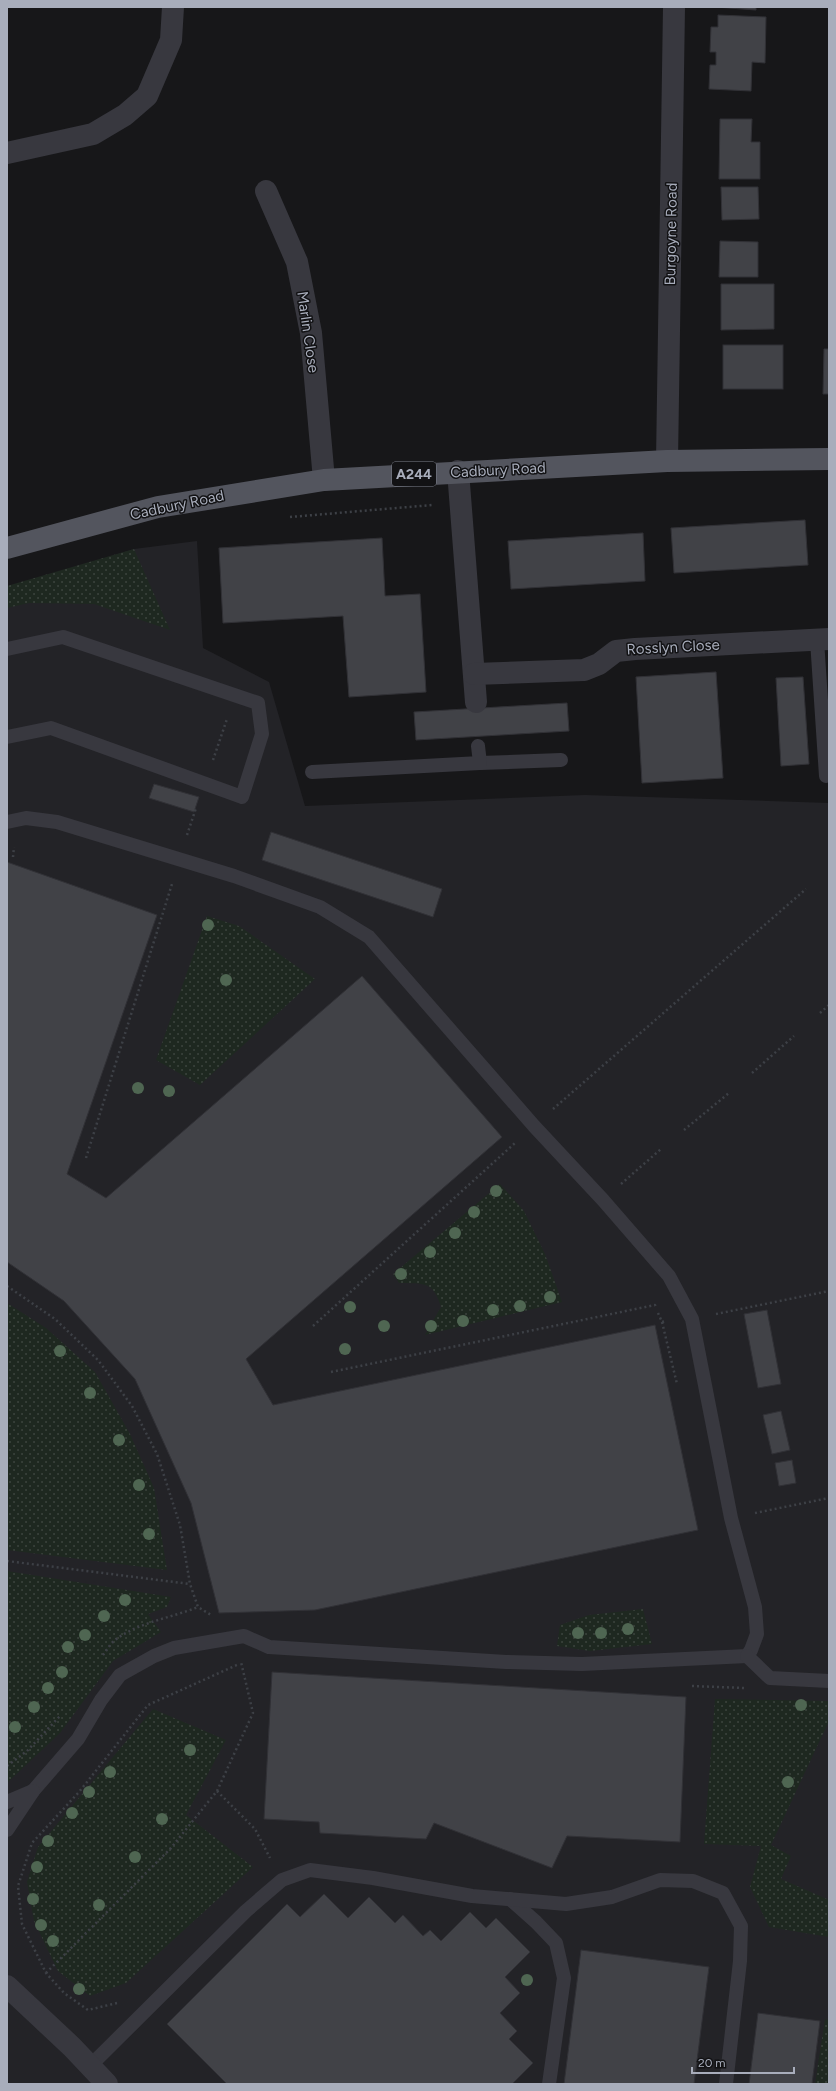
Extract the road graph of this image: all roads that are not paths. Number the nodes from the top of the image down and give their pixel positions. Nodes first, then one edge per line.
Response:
1 (173, 7) edge
2 (674, 7) edge
3 (7, 153) edge
4 (266, 191) dead end
5 (829, 459) edge
6 (667, 461) junction
7 (458, 471) junction
8 (324, 480) junction
9 (7, 548) edge
10 (823, 639) edge
11 (7, 649) edge
12 (474, 674) junction
13 (825, 693) edge
14 (476, 702) dead end
15 (7, 737) edge
16 (478, 746) dead end
17 (561, 760) dead end
18 (480, 763) junction
19 (312, 772) dead end
20 (826, 776) dead end
21 (7, 822) edge
22 (747, 1656) junction
23 (829, 1681) edge
24 (33, 1790) junction
25 (7, 1802) edge
26 (7, 1830) edge
27 (510, 1899) junction
28 (7, 1986) edge
29 (90, 2066) junction
30 (107, 2084) edge
31 (549, 2084) edge
32 (726, 2084) edge

1 - 3 street
2 - 6 street, Burgoyne Road
4 - 8 street, Marlin Close
5 - 6 main road, Cadbury Road / A244
6 - 7 main road, Cadbury Road / A244
7 - 8 main road, Cadbury Road / A244
7 - 12 street
8 - 9 main road, Cadbury Road / A244
10 - 12 street, Rosslyn Close
10 - 13 lane
11 - 15 lane
12 - 14 street
13 - 20 lane
16 - 18 lane
17 - 18 lane
18 - 19 lane
21 - 22 lane
22 - 23 lane
22 - 24 lane
24 - 25 lane
24 - 26 lane
27 - 29 lane
27 - 31 lane
27 - 32 lane
28 - 29 street
29 - 30 street

